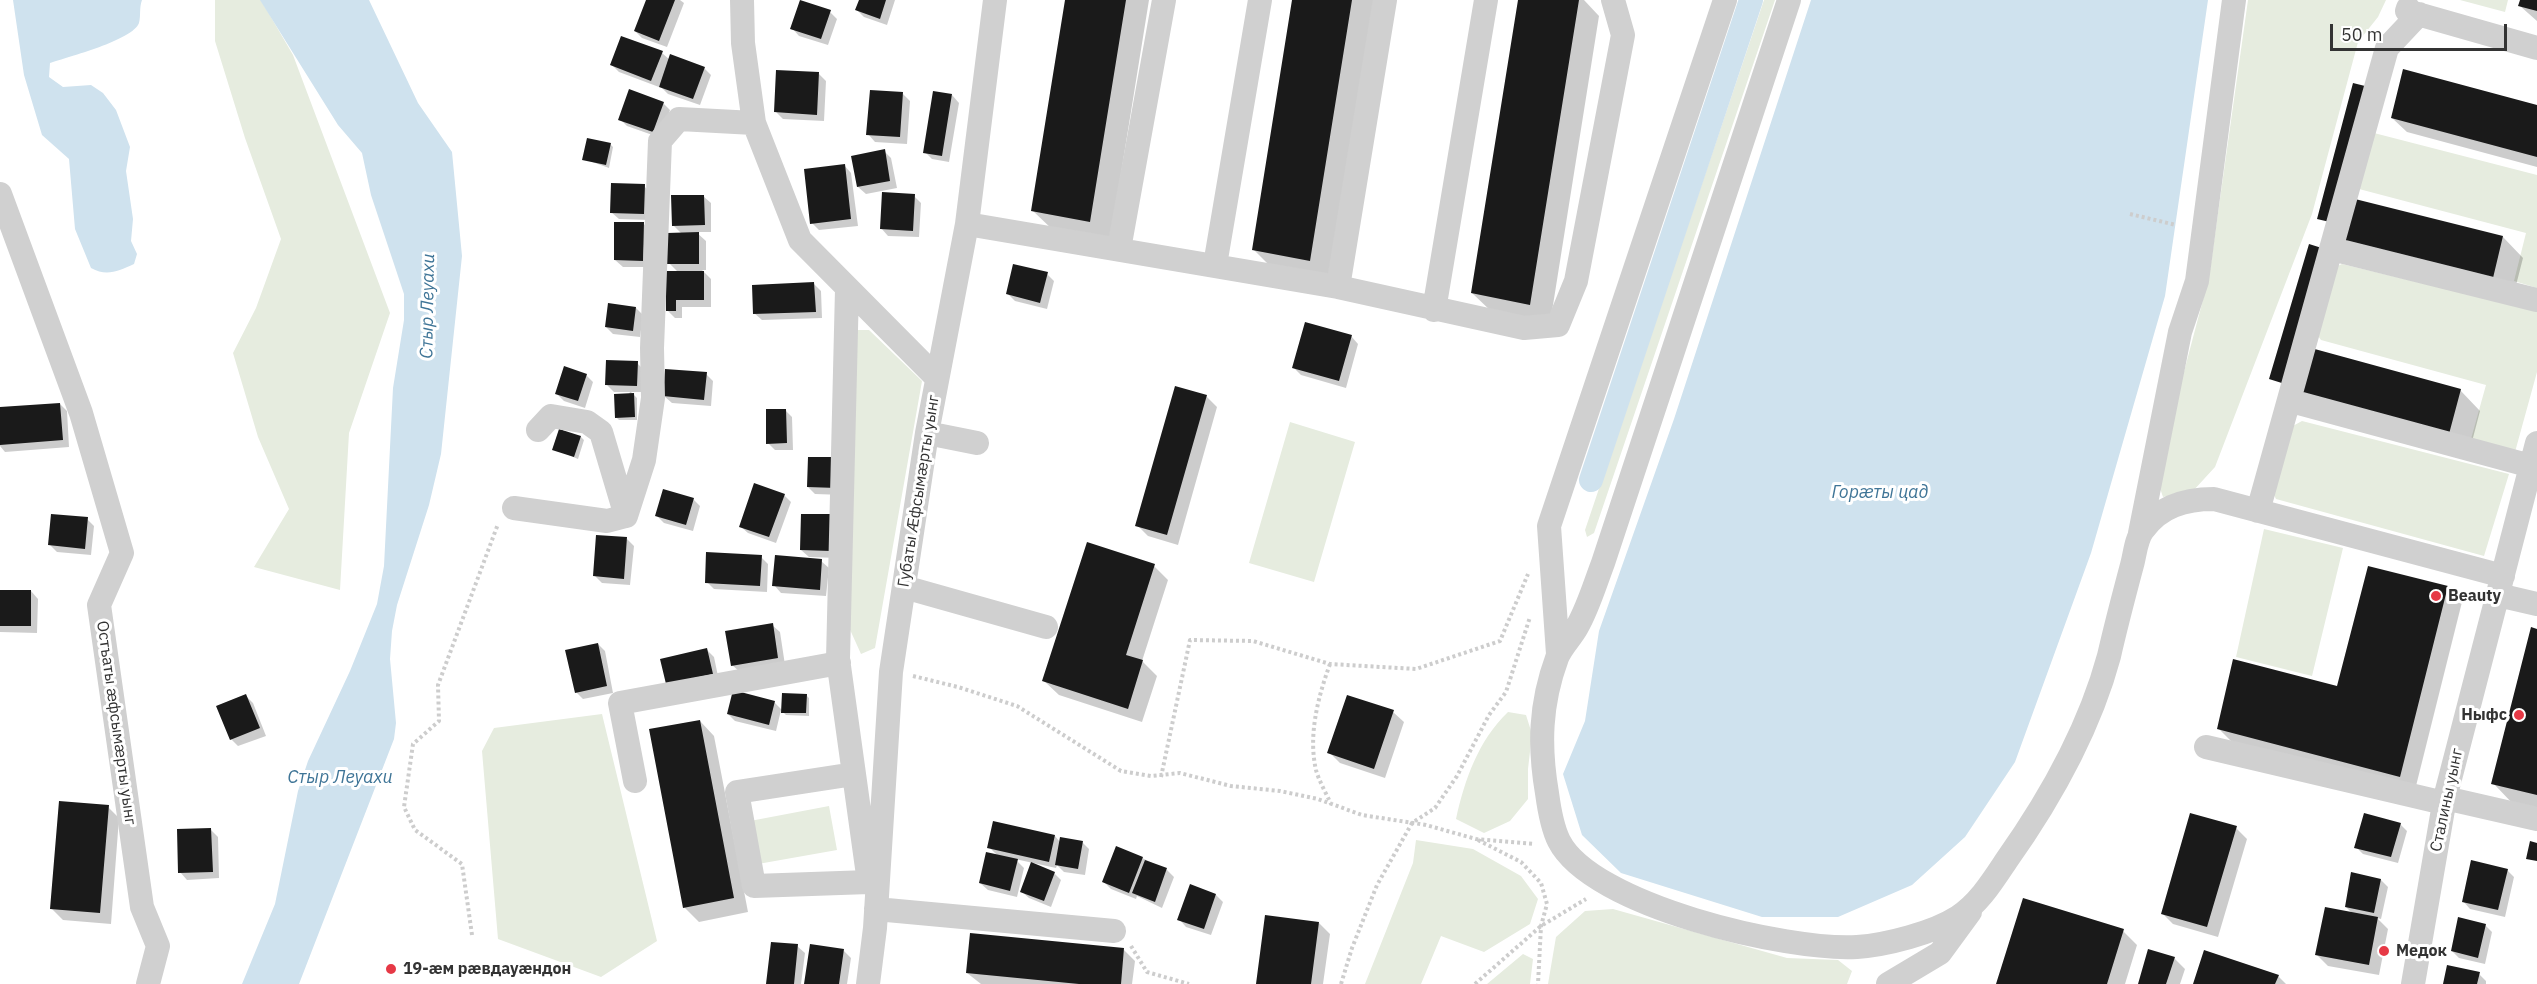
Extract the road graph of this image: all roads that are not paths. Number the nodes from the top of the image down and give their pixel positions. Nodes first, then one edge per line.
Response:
1 (742, 0) edge
2 (995, 0) edge
3 (1164, 0) edge
4 (1260, 0) edge
5 (1385, 0) edge
6 (1486, 0) edge
7 (1613, 0) edge
8 (1725, 0) edge
9 (1789, 0) edge
10 (2234, 0) edge
11 (2415, 7) edge
12 (2537, 48) edge
13 (754, 123) junction
14 (0, 194) edge
15 (967, 224) junction
16 (1119, 249) junction
17 (2332, 249) junction
18 (1215, 265) junction
19 (1338, 287) junction
20 (847, 289) junction
21 (2537, 300) edge
22 (1434, 310) junction
23 (937, 378) junction
24 (2291, 401) junction
25 (538, 430) dead end
26 (927, 434) junction
27 (977, 443) dead end
28 (2534, 455) edge
29 (514, 508) road end
30 (2258, 511) junction
31 (626, 516) junction
32 (2140, 533) junction
33 (904, 586) junction
34 (2500, 586) junction
35 (2537, 604) edge
36 (1046, 627) dead end
37 (1558, 654) junction
38 (839, 663) junction
39 (2206, 747) dead end
40 (854, 774) junction
41 (635, 781) dead end
42 (2445, 801) junction
43 (2537, 819) edge
44 (868, 882) junction
45 (1978, 901) junction
46 (875, 919) junction
47 (1114, 931) road end
48 (148, 984) edge
49 (868, 984) edge
50 (1888, 984) edge
51 (2413, 984) edge

1 - 13 street
2 - 15 street, Губаты Æфсымæрты уынг
3 - 16 street
4 - 18 street
5 - 19 street
6 - 22 street
7 - 22 street
8 - 37 street
9 - 37 street
10 - 32 street
11 - 12 street
11 - 17 street
13 - 20 street
13 - 31 street
14 - 48 street, Остъаты æфсымæрты уынг
15 - 16 street
15 - 23 street, Губаты Æфсымæрты уынг
16 - 18 street
17 - 21 street
17 - 24 street
18 - 19 street
19 - 22 street
20 - 23 street
20 - 38 street
23 - 26 street, Губаты Æфсымæрты уынг
24 - 28 street
24 - 30 street
25 - 31 street
26 - 27 street
26 - 33 street, Губаты Æфсымæрты уынг
28 - 34 street, Сталины уынг
29 - 31 street
30 - 32 street
30 - 34 street
32 - 45 street
33 - 36 street
33 - 46 street, Губаты Æфсымæрты уынг
34 - 35 street
34 - 42 street, Сталины уынг
37 - 45 street
38 - 40 street
38 - 41 street
39 - 42 street
40 - 44 street
40 - 44 street
42 - 43 street
42 - 51 street, Сталины уынг
44 - 46 street
45 - 50 street
46 - 47 street
46 - 49 street, Губаты Æфсымæрты уынг

